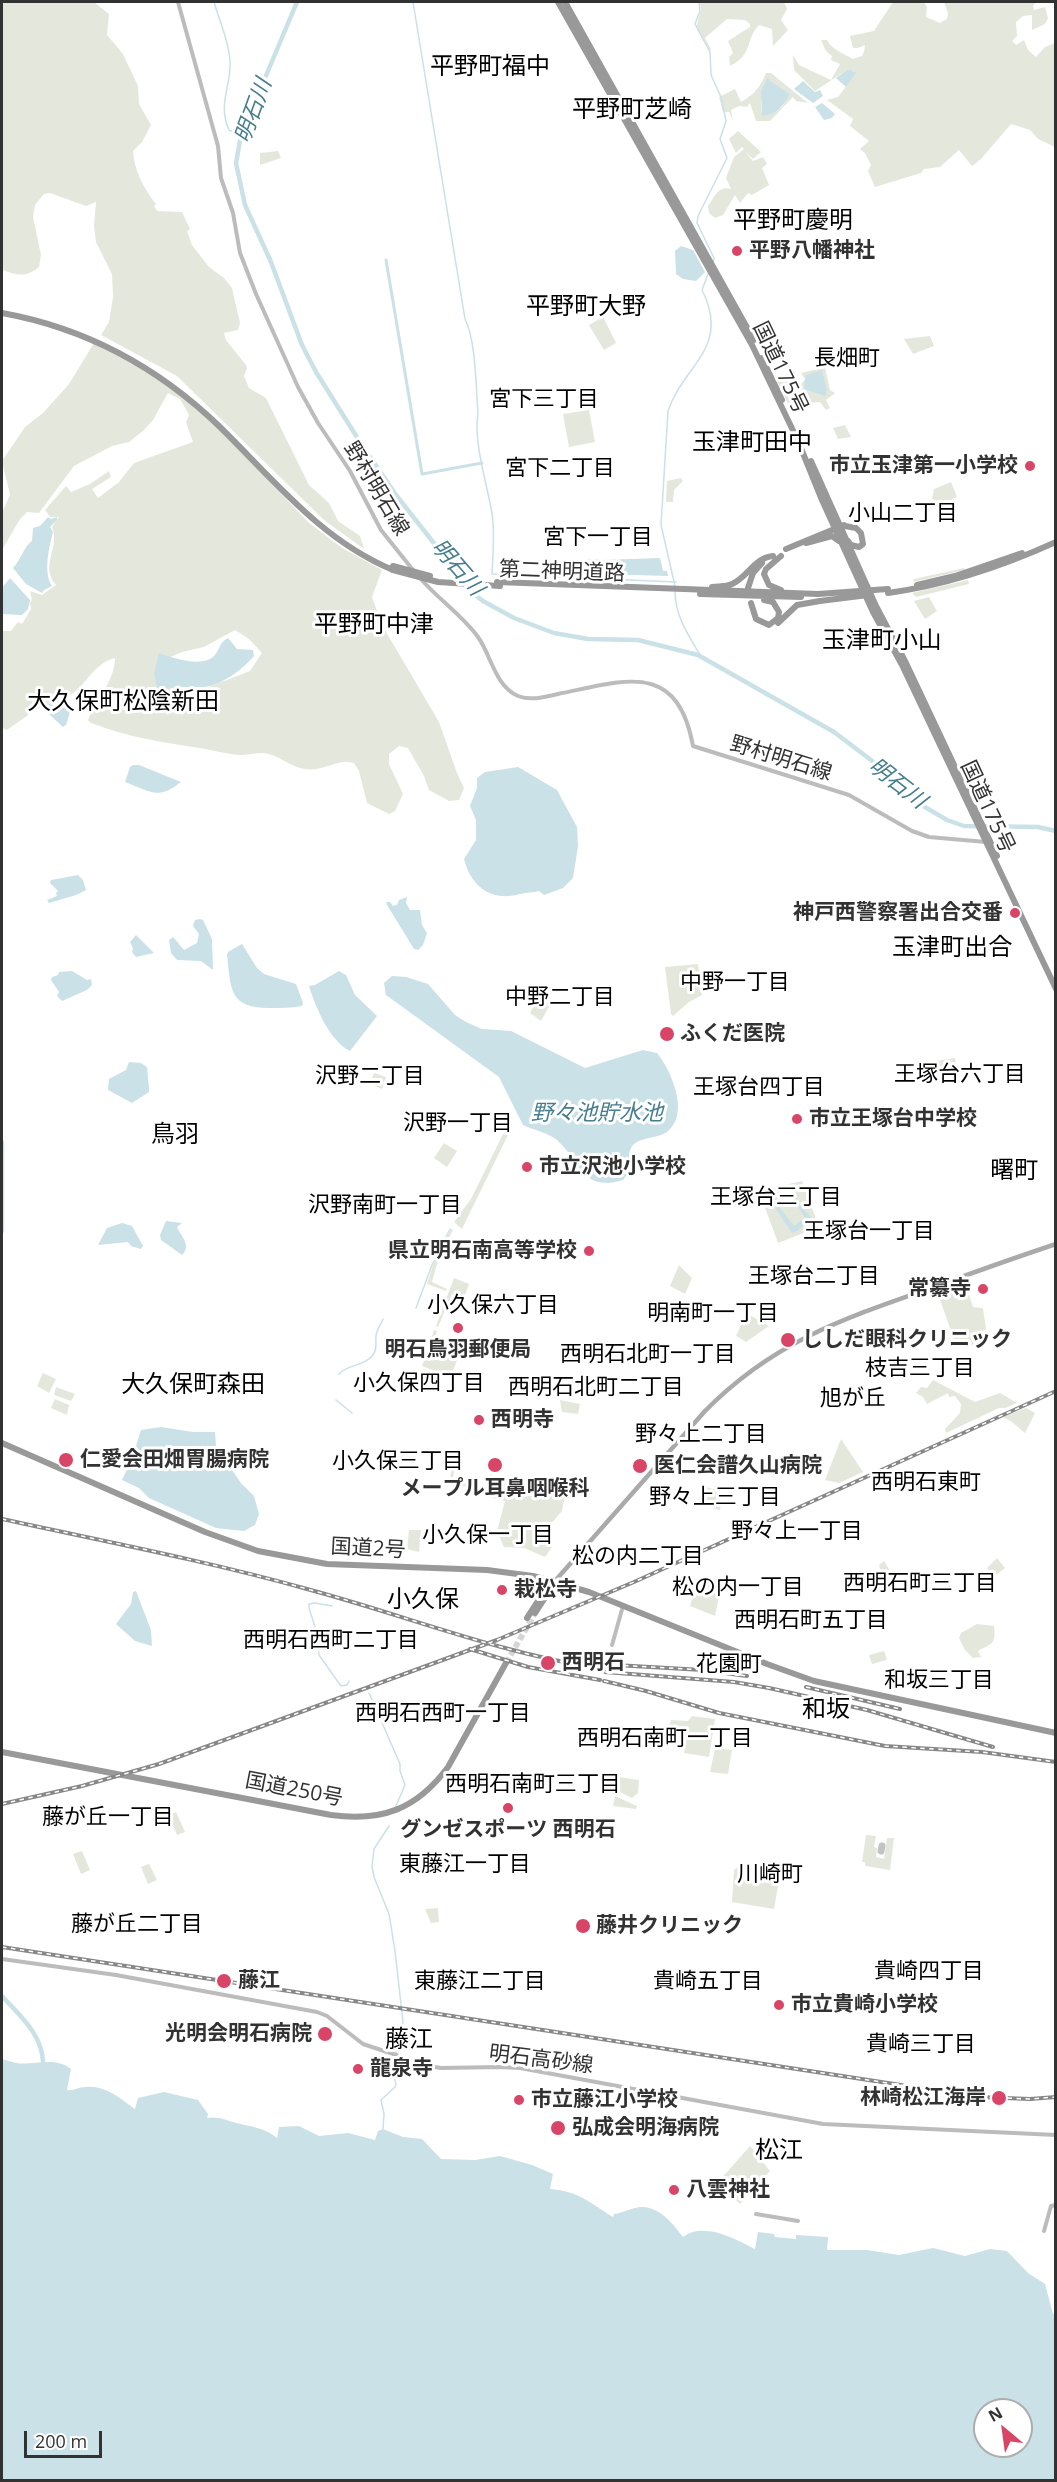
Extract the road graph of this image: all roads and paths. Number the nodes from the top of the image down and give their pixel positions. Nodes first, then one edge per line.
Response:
1 (178, 2) edge
2 (558, 2) edge
3 (565, 2) edge
4 (711, 268) junction
5 (2, 311) edge
6 (840, 526) junction
7 (1056, 540) edge
8 (808, 541) junction
9 (843, 546) junction
10 (788, 550) junction
11 (781, 555) junction
12 (773, 556) junction
13 (855, 558) junction
14 (684, 590) junction
15 (888, 591) junction
16 (790, 593) junction
17 (736, 596) junction
18 (819, 597) junction
19 (975, 815) junction
20 (986, 838) junction
21 (1056, 981) edge
22 (1056, 989) edge
23 (1056, 1244) edge
24 (2, 1443) edge
25 (555, 1581) junction
26 (623, 1606) junction
27 (531, 1616) tunnel mouth
28 (612, 1645) dead end
29 (504, 1663) tunnel mouth
30 (1056, 1733) edge
31 (2, 1750) edge
32 (383, 1813) junction
33 (2, 1959) edge
34 (1056, 2135) edge
35 (1056, 2205) edge
36 (756, 2214) dead end
37 (798, 2221) dead end
38 (1044, 2231) dead end

1 - 20 main road, 野村明石線
2 - 4 highway, 国道175号
3 - 4 highway, 国道175号
4 - 6 highway, 国道175号
5 - 14 highway, 第二神明道路, bridge
6 - 8 highway, bridge
6 - 8 highway
6 - 9 highway, 国道175号
6 - 13 highway, 国道175号
6 - 13 highway
7 - 15 highway
8 - 9 highway
8 - 10 highway, bridge
9 - 19 highway, 国道175号
10 - 11 highway
10 - 12 highway
11 - 12 highway
11 - 16 highway
12 - 14 highway
13 - 19 highway, 国道175号
14 - 16 highway
14 - 17 highway
15 - 18 highway, bridge
15 - 18 highway, bridge
16 - 18 highway
17 - 18 highway
17 - 18 highway
19 - 20 highway, 国道175号
20 - 21 highway, 国道175号
20 - 22 highway, 国道175号
23 - 25 main road
24 - 25 highway, 国道2号
25 - 26 highway, 国道2号
25 - 27 highway
26 - 28 main road
26 - 30 highway, 国道2号
29 - 32 highway, 国道250号
31 - 32 highway, 国道250号
31 - 32 highway, 国道250号
33 - 34 main road, 明石高砂線
35 - 38 main road
36 - 37 main road

